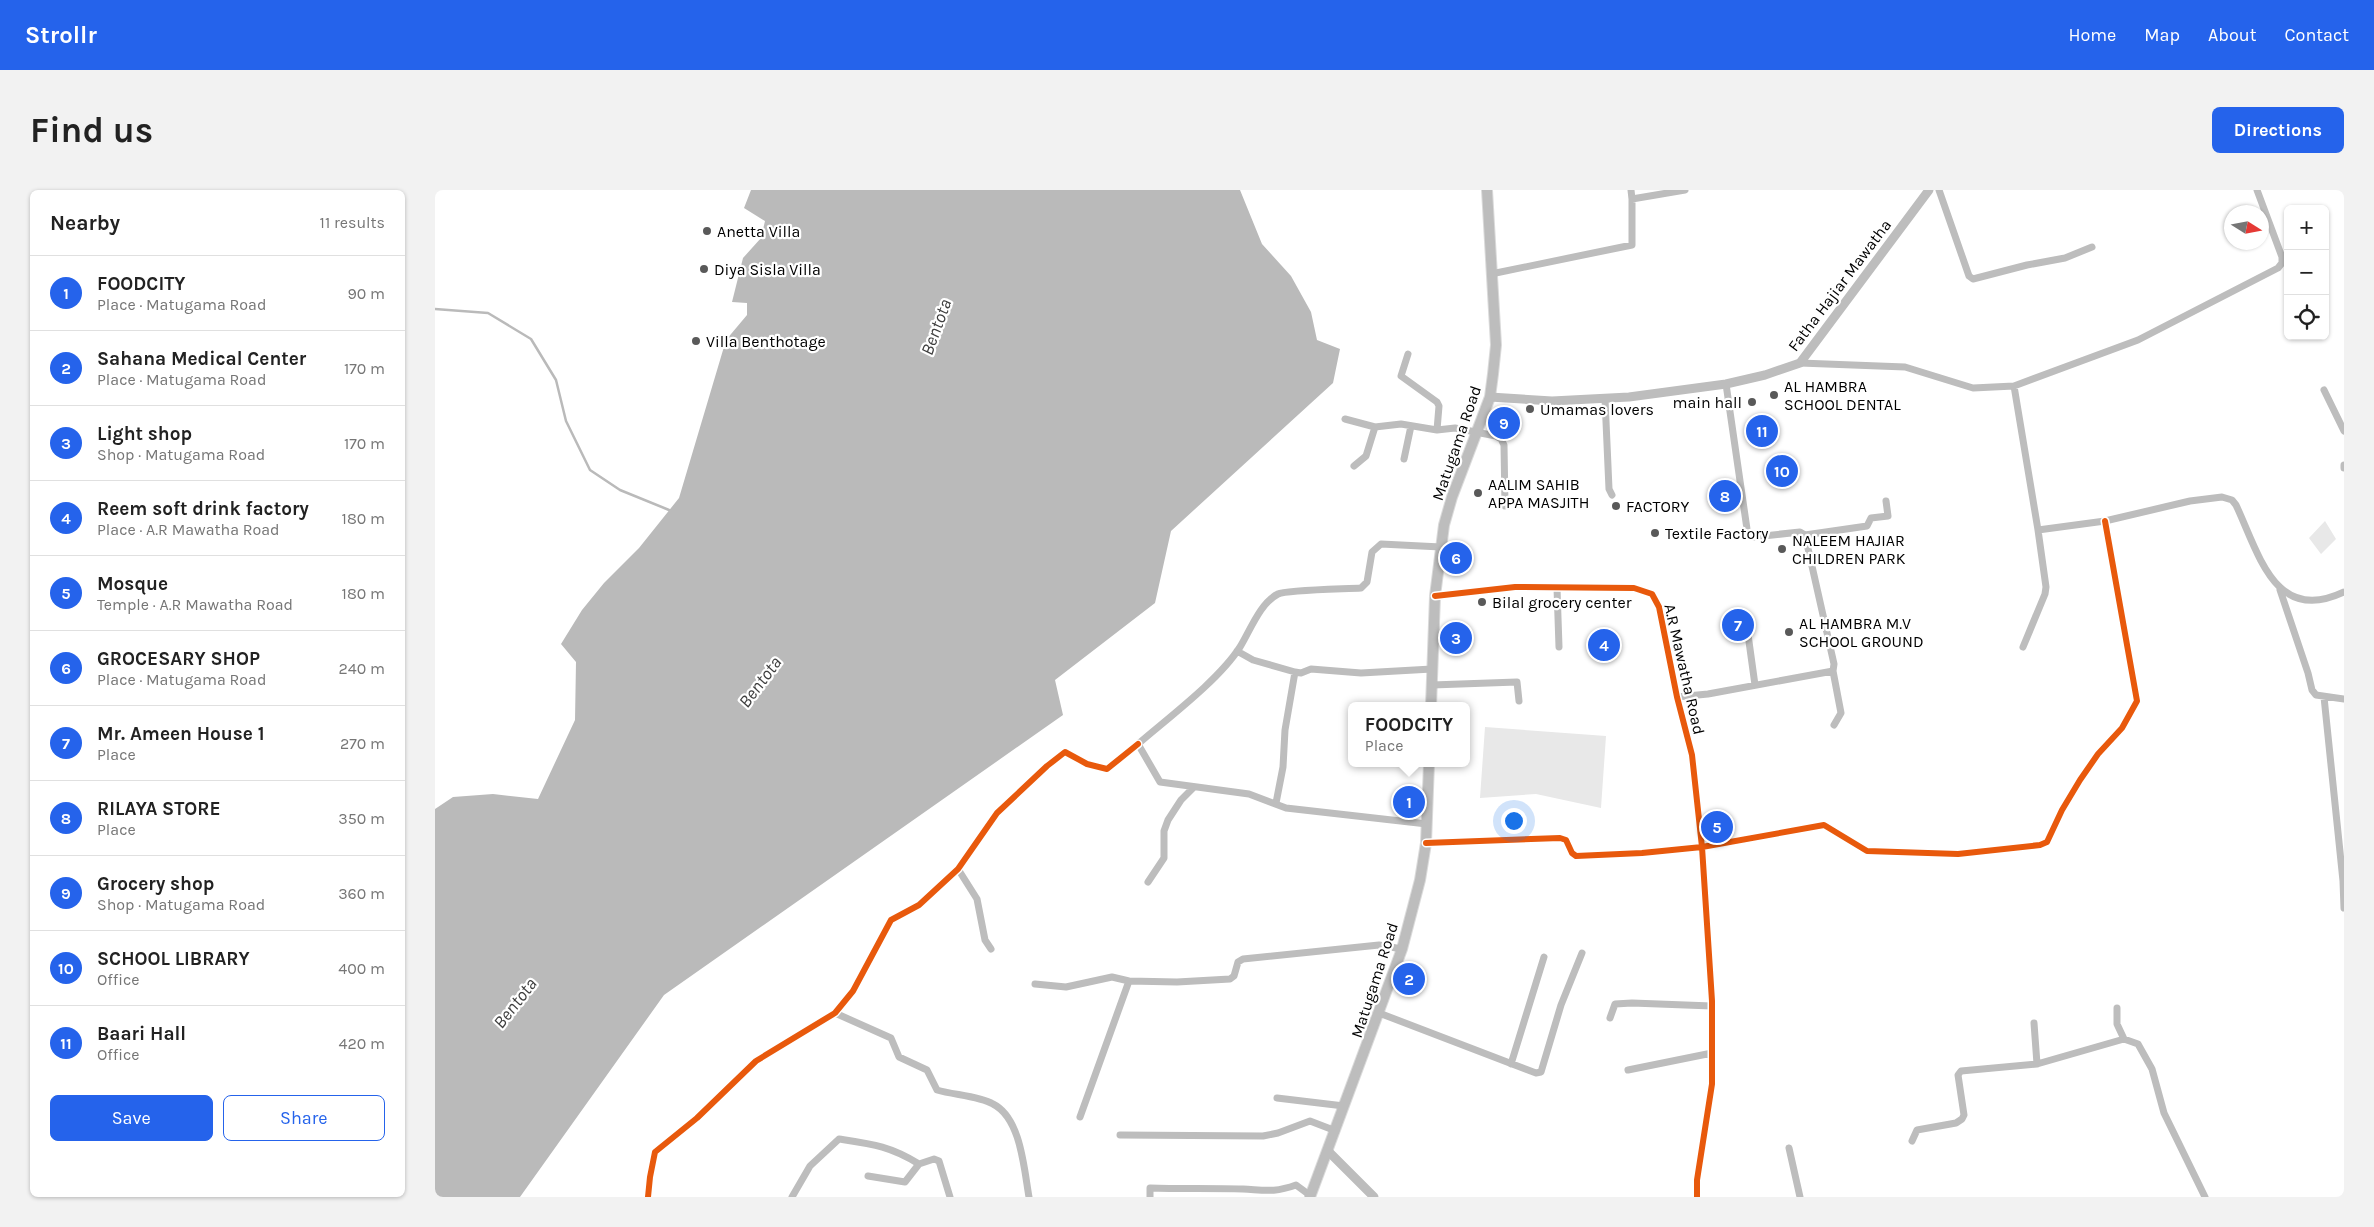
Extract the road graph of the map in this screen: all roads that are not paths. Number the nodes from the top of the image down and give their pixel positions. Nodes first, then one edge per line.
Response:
1 (1487, 190) edge
2 (1631, 190) edge
3 (1685, 190) edge
4 (1929, 190) edge
5 (1939, 190) edge
6 (2257, 190) edge
7 (1632, 199) junction
8 (2092, 247) dead end
9 (1491, 274) junction
10 (1409, 354) dead end
11 (1800, 364) junction
12 (1726, 384) junction
13 (2013, 386) junction
14 (2324, 390) dead end
15 (1490, 397) junction
16 (1605, 399) junction
17 (1345, 419) dead end
18 (1411, 426) junction
19 (1375, 427) junction
20 (1437, 430) junction
21 (2344, 431) edge
22 (1477, 432) junction
23 (1404, 459) dead end
24 (1354, 466) dead end
25 (1612, 495) dead end
26 (1886, 501) dead end
27 (1505, 506) dead end
28 (2105, 522) junction
29 (2038, 530) junction
30 (1805, 535) junction
31 (1441, 548) junction
32 (1557, 588) junction
33 (2280, 589) junction
34 (2344, 592) edge
35 (1435, 596) junction
36 (1746, 620) dead end
37 (1559, 648) dead end
38 (2023, 648) dead end
39 (1237, 651) junction
40 (1432, 669) junction
41 (1833, 671) junction
42 (1295, 672) junction
43 (1431, 685) junction
44 (1755, 685) junction
45 (1677, 697) junction
46 (2324, 697) junction
47 (2344, 699) edge
48 (1519, 701) dead end
49 (1431, 702) edge
50 (1834, 725) dead end
51 (1138, 744) junction
52 (1429, 767) edge
53 (1194, 787) junction
54 (1276, 803) junction
55 (1427, 824) junction
56 (1426, 843) junction
57 (1702, 847) junction
58 (958, 869) junction
59 (1148, 882) dead end
60 (2344, 908) edge
61 (991, 949) dead end
62 (1402, 949) junction
63 (1582, 953) dead end
64 (1544, 957) dead end
65 (1129, 981) junction
66 (1035, 984) dead end
67 (1712, 1006) junction
68 (2117, 1008) dead end
69 (835, 1013) junction
70 (1379, 1013) junction
71 (1610, 1018) dead end
72 (2034, 1023) dead end
73 (2124, 1038) junction
74 (1712, 1054) junction
75 (1511, 1064) junction
76 (2037, 1064) junction
77 (1628, 1070) dead end
78 (1277, 1098) dead end
79 (1344, 1106) junction
80 (1080, 1117) dead end
81 (1336, 1131) junction
82 (1119, 1135) dead end
83 (1912, 1141) dead end
84 (1789, 1148) dead end
85 (1328, 1151) junction
86 (919, 1164) junction
87 (868, 1176) dead end
88 (1311, 1196) edge
89 (648, 1197) edge
90 (792, 1197) edge
91 (950, 1197) edge
92 (1029, 1197) edge
93 (1151, 1197) edge
94 (1374, 1197) edge
95 (1697, 1197) edge
96 (1800, 1197) edge
97 (2205, 1197) edge

1 - 9 main road, Matugama Road
2 - 7 street
3 - 7 street
4 - 11 street, Fatha Hajiar Mawatha
5 - 8 street
6 - 13 street
7 - 9 street
9 - 15 main road, Matugama Road
10 - 20 street
11 - 12 street, Fatha Hajiar Mawatha
11 - 13 street
12 - 16 street, Fatha Hajiar Mawatha
12 - 30 street
13 - 29 street
14 - 21 street
15 - 16 street, Fatha Hajiar Mawatha
15 - 22 main road, Matugama Road
16 - 25 street
17 - 19 street
18 - 19 street
18 - 20 street
18 - 23 street
19 - 24 street
20 - 22 street
22 - 27 street
22 - 31 main road, Matugama Road
26 - 30 street
28 - 29 street
28 - 33 street
28 - 57 street
29 - 38 street
30 - 41 street
31 - 35 main road, Matugama Road
31 - 39 street
32 - 35 street, A.R Mawatha Road
32 - 37 street
32 - 45 street, A.R Mawatha Road
33 - 34 street
33 - 46 street
35 - 40 main road, Matugama Road
36 - 44 street
39 - 42 street
39 - 51 street
40 - 42 street
40 - 43 main road, Matugama Road
41 - 44 street
41 - 50 street
42 - 54 street
43 - 48 street
43 - 49 main road, Matugama Road
44 - 45 street
45 - 57 street, A.R Mawatha Road
46 - 47 street
46 - 60 street
51 - 53 street
51 - 58 street
52 - 55 main road, Matugama Road
53 - 54 street
53 - 59 street
54 - 55 street
55 - 56 main road, Matugama Road
56 - 57 street
56 - 62 main road, Matugama Road
57 - 67 street, A.R Mawatha Road
58 - 61 street
58 - 69 street
62 - 65 street
62 - 70 main road, Matugama Road
63 - 75 street
64 - 75 street
65 - 66 street
65 - 80 street
67 - 71 street
67 - 74 street, A.R Mawatha Road
68 - 73 street
69 - 89 street
69 - 92 street
70 - 75 street
70 - 79 main road, Matugama Road
72 - 76 street
73 - 76 street
73 - 97 street
74 - 77 street
74 - 95 street, A.R Mawatha Road
76 - 83 street
78 - 79 street
79 - 81 main road, Matugama Road
81 - 82 street
81 - 85 main road, Matugama Road
84 - 96 street
85 - 88 main road, Matugama Road
85 - 94 street
86 - 87 street
86 - 90 street
86 - 91 street
88 - 93 street

